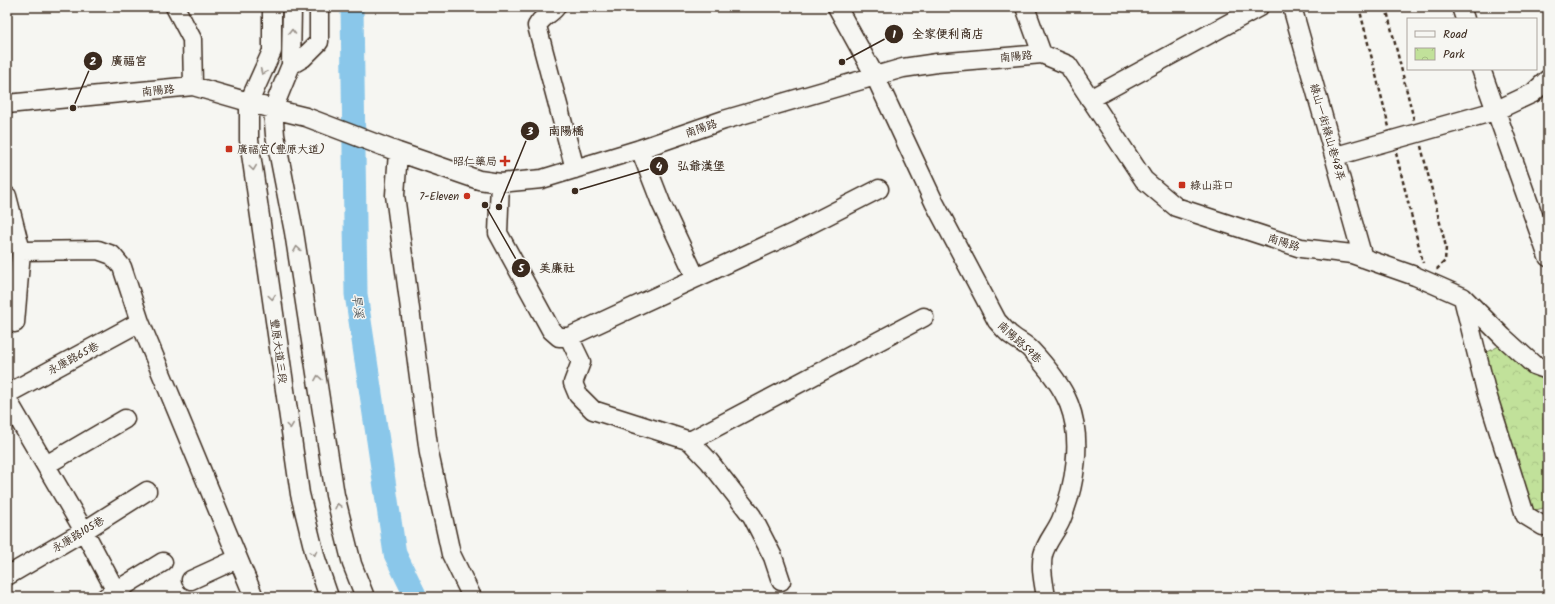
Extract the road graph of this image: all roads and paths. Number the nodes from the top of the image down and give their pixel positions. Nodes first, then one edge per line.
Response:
1 (175, 7) edge
2 (272, 7) edge
3 (292, 7) edge
4 (319, 7) edge
5 (556, 7) edge
6 (837, 7) edge
7 (1025, 7) edge
8 (1258, 7) edge
9 (1292, 7) edge
10 (1461, 7) edge
11 (1465, 18) edge
12 (1042, 54) junction
13 (291, 65) junction
14 (1482, 70) edge
15 (875, 76) junction
16 (1548, 80) edge
17 (193, 86) junction
18 (1090, 99) junction
19 (249, 102) junction
20 (7, 104) edge
21 (273, 109) junction
22 (1495, 111) junction
23 (394, 150) junction
24 (640, 150) junction
25 (1336, 156) junction
26 (575, 168) junction
27 (500, 183) junction
28 (879, 189) dead end
29 (7, 196) edge
30 (22, 251) junction
31 (1548, 257) edge
32 (1364, 258) junction
33 (696, 278) junction
34 (1463, 297) junction
35 (924, 316) dead end
36 (140, 322) junction
37 (15, 323) dead end
38 (569, 337) junction
39 (1548, 370) edge
40 (7, 394) edge
41 (7, 398) edge
42 (125, 419) dead end
43 (690, 441) junction
44 (46, 465) junction
45 (147, 491) dead end
46 (1543, 526) dead end
47 (84, 531) junction
48 (237, 559) junction
49 (163, 562) dead end
50 (7, 576) edge
51 (191, 580) dead end
52 (781, 581) dead end
53 (114, 595) edge
54 (254, 597) edge
55 (329, 597) edge
56 (365, 597) edge
57 (472, 597) edge
58 (1046, 597) edge

1 - 17 street
2 -> 19 street
13 -> 3 street
4 - 13 street
5 - 26 street
6 - 15 street, 南陽路59巷
7 - 12 street
8 - 18 street
9 - 25 street, 綠山一街綠山巷48弄
10 - 11 street
12 - 15 street, 南陽路
12 - 18 street, 南陽路
13 - 21 street
14 - 22 street
15 - 24 street, 南陽路
15 - 58 street, 南陽路59巷
16 - 22 street
17 - 19 street, 南陽路
17 - 20 street, 南陽路
18 - 32 street, 南陽路
19 - 21 street, 南陽路
19 -> 55 street, 豐原大道三段
21 - 23 street, 南陽路
56 -> 21 street
22 - 25 street
22 - 31 street
23 - 27 street, 南陽路
23 - 57 street
24 - 26 street, 南陽路
24 - 33 street
25 - 32 street, 綠山一街綠山巷48弄
26 - 27 street, 南陽路
27 - 38 street
28 - 33 street
29 - 30 street
30 - 36 street
30 - 37 street
32 - 34 street, 南陽路
33 - 38 street
34 - 39 street, 南陽路
34 - 46 street
35 - 43 street
36 - 40 street, 永康路65巷
36 - 48 street
38 - 43 street
41 - 44 street
42 - 44 street
43 - 52 street
44 - 47 street
45 - 47 street, 永康路105巷
47 - 50 street, 永康路105巷
47 - 53 street
48 - 51 street
48 - 54 street
49 - 53 street

